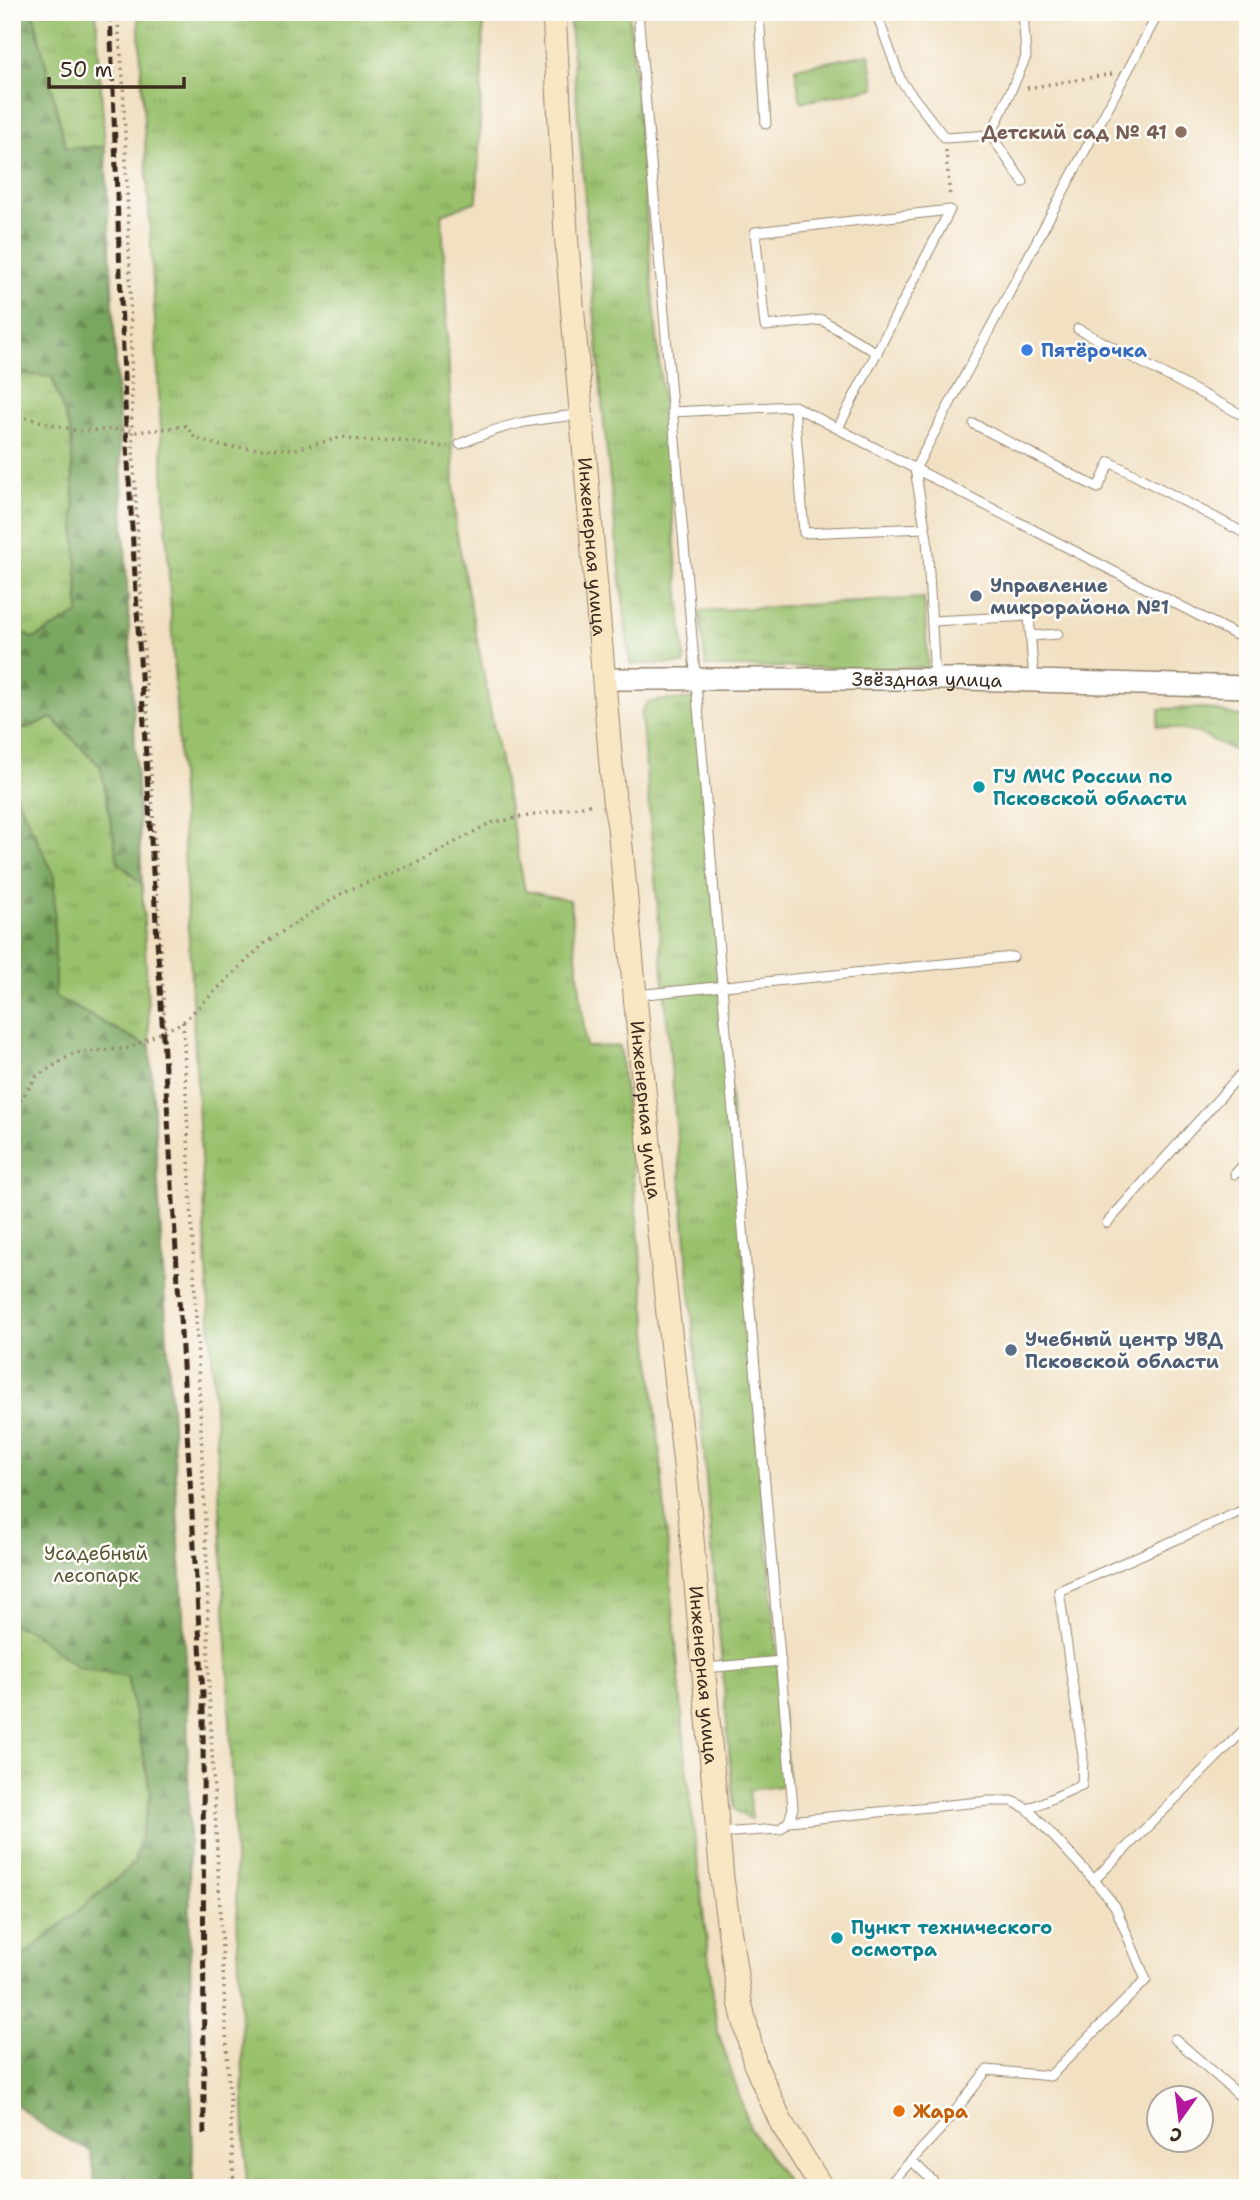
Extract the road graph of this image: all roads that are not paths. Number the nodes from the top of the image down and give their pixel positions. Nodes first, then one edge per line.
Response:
1 (554, 12) edge
2 (638, 12) edge
3 (759, 12) edge
4 (876, 12) edge
5 (1023, 12) edge
6 (1159, 12) edge
7 (1238, 12) edge
8 (1248, 18) edge
9 (766, 124) dead end
10 (991, 135) junction
11 (1023, 182) dead end
12 (1078, 329) dead end
13 (877, 353) junction
14 (794, 406) junction
15 (672, 412) junction
16 (582, 414) junction
17 (1248, 418) edge
18 (974, 424) dead end
19 (838, 428) junction
20 (460, 444) road end
21 (915, 469) junction
22 (925, 528) junction
23 (1248, 535) edge
24 (932, 621) junction
25 (1058, 634) dead end
26 (1031, 636) junction
27 (1248, 641) edge
28 (605, 678) junction
29 (695, 679) junction
30 (935, 679) junction
31 (1034, 681) junction
32 (1248, 687) edge
33 (1013, 957) dead end
34 (722, 988) junction
35 (636, 995) junction
36 (1248, 1066) edge
37 (1248, 1160) edge
38 (1235, 1174) dead end
39 (1107, 1223) dead end
40 (1248, 1508) edge
41 (781, 1661) junction
42 (704, 1669) junction
43 (1248, 1726) edge
44 (1028, 1809) junction
45 (789, 1821) junction
46 (718, 1833) junction
47 (1094, 1880) junction
48 (1175, 2039) dead end
49 (1248, 2102) edge
50 (912, 2161) junction
51 (822, 2188) edge
52 (886, 2188) edge
53 (940, 2188) edge

1 - 16 main road, Инженерная улица
2 - 15 lane
3 - 9 lane
4 - 10 lane
5 - 10 lane
6 - 21 lane
7 - 8 lane
10 - 11 lane
12 - 17 lane
13 - 13 lane
13 - 19 lane
14 - 15 lane
14 - 19 lane
14 - 22 lane
15 - 29 lane
16 - 20 lane
16 - 28 main road, Инженерная улица
18 - 23 lane
19 - 21 lane
21 - 22 lane
21 - 27 lane
22 - 24 lane
24 - 26 lane
24 - 30 lane
25 - 26 lane
26 - 31 lane
28 - 29 street, Звёздная улица
28 - 35 main road, Инженерная улица
29 - 30 street, Звёздная улица
29 - 34 lane
30 - 31 street, Звёздная улица
31 - 32 street, Звёздная улица
33 - 34 lane
34 - 35 lane
34 - 41 lane
35 - 42 main road, Инженерная улица
36 - 39 lane
37 - 38 lane
40 - 44 lane
41 - 42 lane
41 - 45 lane
42 - 46 main road, Инженерная улица
43 - 47 lane
44 - 45 lane
44 - 47 lane
45 - 46 lane
46 - 51 main road, Инженерная улица
47 - 50 lane
48 - 49 lane
50 - 52 lane
50 - 53 lane

